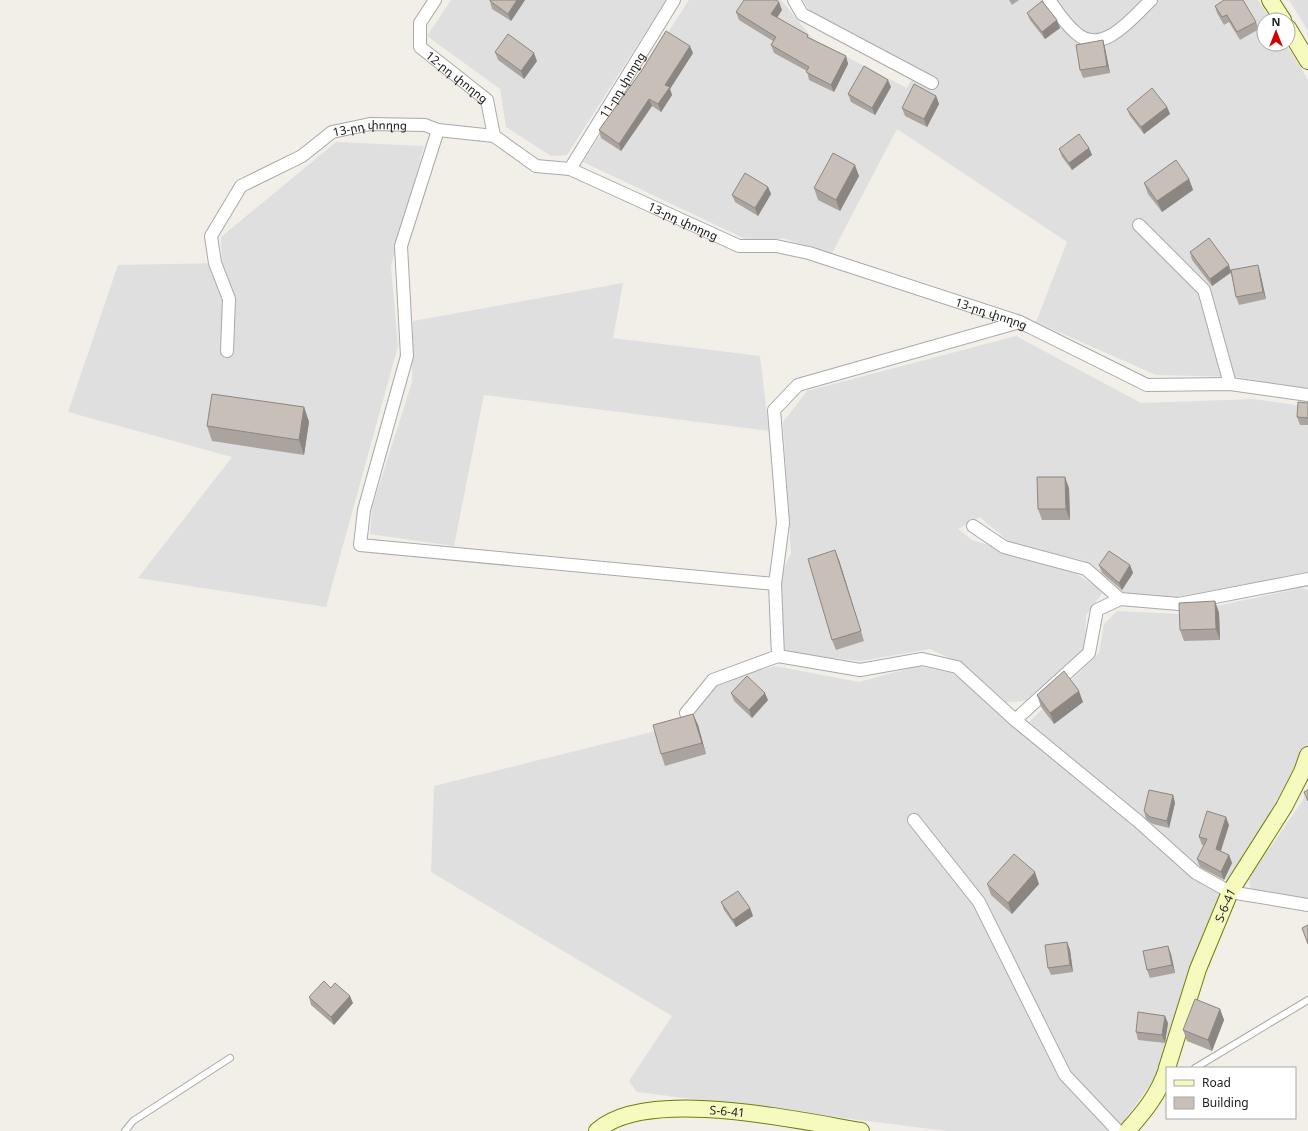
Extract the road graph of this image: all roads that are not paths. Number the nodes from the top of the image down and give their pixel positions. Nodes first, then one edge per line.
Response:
1 (435, 0) edge
2 (674, 0) edge
3 (794, 0) edge
4 (1048, 0) edge
5 (1151, 0) edge
6 (1270, 0) edge
7 (1278, 12) edge
8 (1296, 41) edge
9 (1308, 61) edge
10 (932, 83) dead end
11 (438, 130) junction
12 (494, 136) junction
13 (570, 168) junction
14 (1139, 225) dead end
15 (1020, 322) junction
16 (227, 351) dead end
17 (1230, 384) junction
18 (1308, 395) edge
19 (973, 526) dead end
20 (1308, 579) edge
21 (775, 584) junction
22 (1120, 599) junction
23 (778, 656) junction
24 (686, 713) dead end
25 (1015, 720) junction
26 (1308, 755) edge
27 (914, 820) dead end
28 (1230, 892) junction
29 (1308, 906) edge
30 (1308, 1000) edge
31 (230, 1058) dead end
32 (1168, 1067) edge
33 (1197, 1067) edge
34 (1166, 1074) edge
35 (1164, 1085) edge
36 (124, 1131) edge
37 (597, 1131) edge
38 (861, 1131) edge
39 (1118, 1131) edge
40 (1127, 1131) edge

1 - 12 street, 12-րդ փողոց
2 - 13 street, 11-րդ փողոց
3 - 10 street
4 - 5 street
6 - 7 main road
8 - 9 main road
11 - 12 street, 13-րդ փողոց
11 - 16 street, 13-րդ փողոց
11 - 21 street
12 - 13 street, 13-րդ փողոց
13 - 15 street, 13-րդ փողոց
14 - 17 street
15 - 17 street, 13-րդ փողոց
15 - 21 street
17 - 18 street, 13-րդ փողոց
19 - 22 street
20 - 22 street
21 - 23 street
22 - 25 street
23 - 24 street
23 - 25 street
25 - 28 street
26 - 28 main road, Տ-6-41 / Տ-6-41
27 - 39 street
28 - 29 street
28 - 32 main road, Տ-6-41 / Տ-6-41
30 - 33 lane
31 - 36 lane
34 - 35 main road, Տ-6-41 / Տ-6-41
35 - 40 main road, Տ-6-41 / Տ-6-41
37 - 38 main road, Տ-6-41 / Տ-6-41

